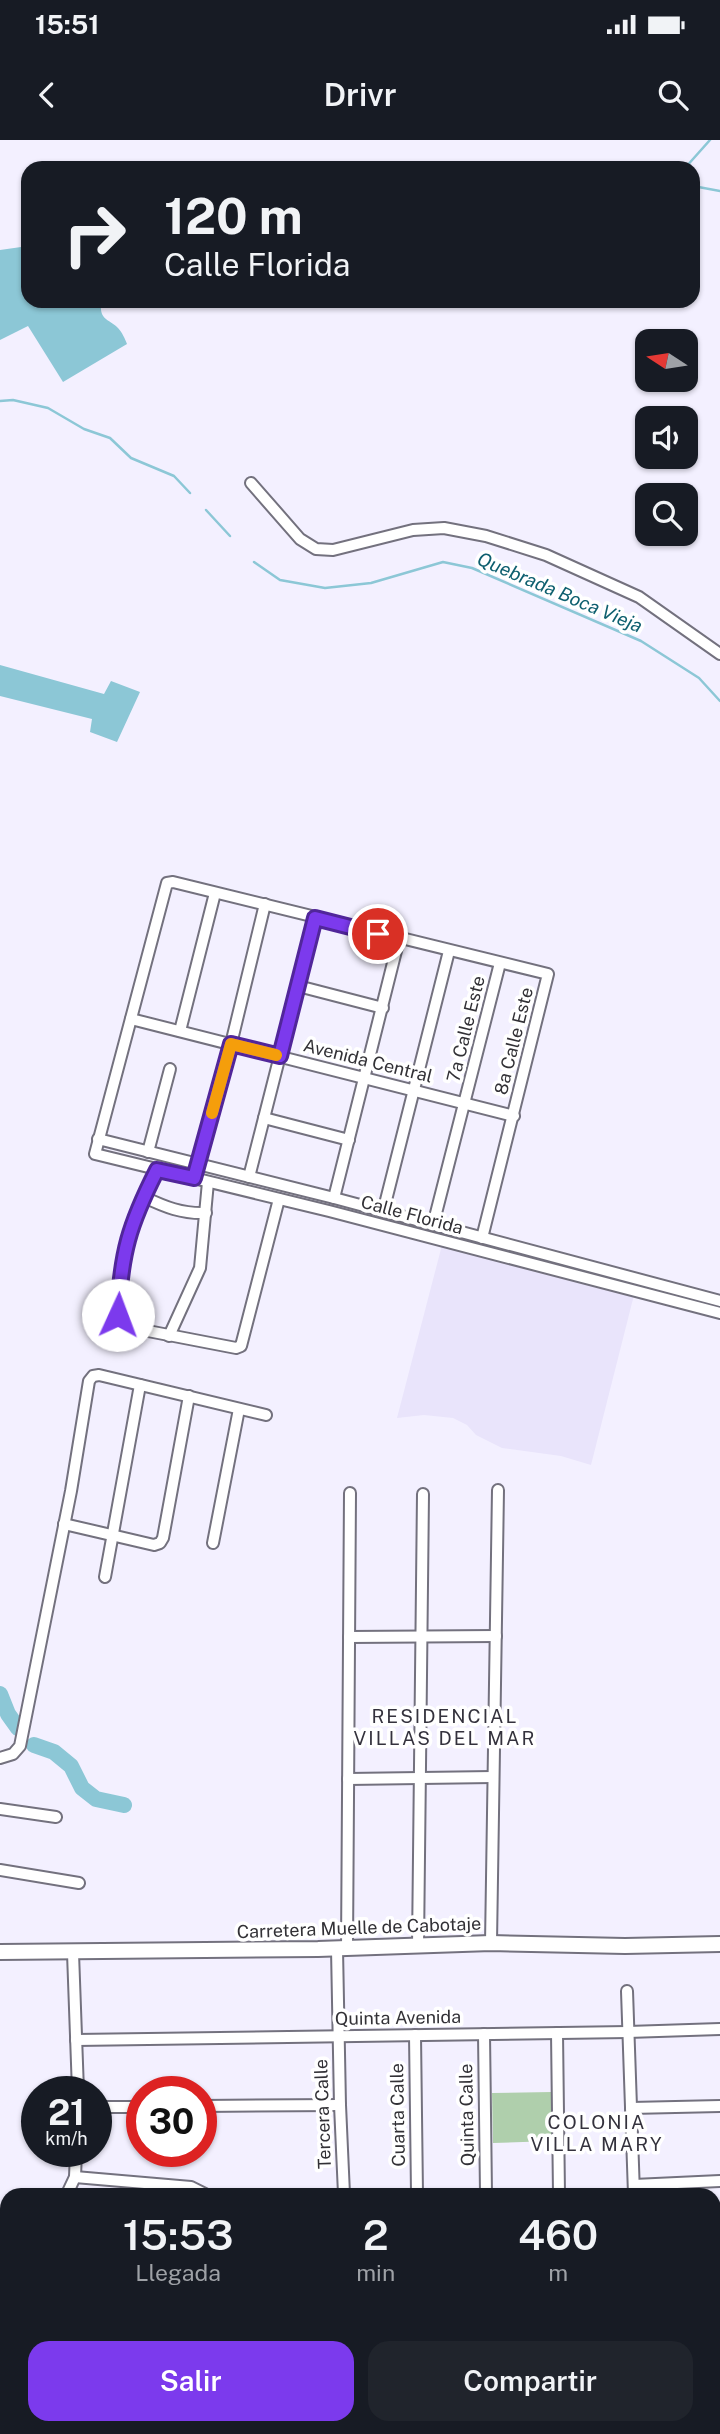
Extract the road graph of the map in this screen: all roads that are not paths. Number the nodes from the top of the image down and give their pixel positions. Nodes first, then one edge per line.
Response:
1 (251, 483) dead end
2 (720, 654) edge
3 (215, 893) junction
4 (265, 904) junction
5 (315, 918) junction
6 (399, 939) junction
7 (449, 951) junction
8 (500, 963) junction
9 (298, 986) junction
10 (383, 1008) junction
11 (131, 1019) junction
12 (180, 1031) junction
13 (231, 1044) junction
14 (280, 1056) junction
15 (170, 1069) dead end
16 (365, 1078) junction
17 (415, 1091) junction
18 (466, 1103) junction
19 (514, 1116) junction
20 (264, 1118) junction
21 (99, 1139) junction
22 (349, 1140) junction
23 (148, 1152) junction
24 (198, 1164) junction
25 (157, 1170) junction
26 (248, 1177) junction
27 (194, 1178) junction
28 (208, 1182) junction
29 (144, 1197) junction
30 (334, 1198) junction
31 (279, 1199) junction
32 (383, 1212) junction
33 (206, 1213) junction
34 (433, 1225) junction
35 (482, 1238) junction
36 (720, 1301) edge
37 (720, 1314) edge
38 (169, 1336) junction
39 (140, 1385) junction
40 (189, 1396) junction
41 (239, 1409) junction
42 (266, 1415) dead end
43 (498, 1490) dead end
44 (350, 1493) dead end
45 (423, 1494) dead end
46 (64, 1524) junction
47 (112, 1534) junction
48 (213, 1544) dead end
49 (105, 1577) dead end
50 (495, 1636) junction
51 (349, 1637) junction
52 (422, 1637) junction
53 (0, 1758) edge
54 (493, 1777) junction
55 (348, 1779) junction
56 (420, 1779) junction
57 (0, 1809) edge
58 (56, 1817) dead end
59 (0, 1870) edge
60 (79, 1883) dead end
61 (491, 1943) junction
62 (720, 1944) edge
63 (418, 1947) junction
64 (342, 1949) junction
65 (0, 1952) edge
66 (73, 1953) junction
67 (627, 1991) dead end
68 (720, 2029) edge
69 (628, 2032) junction
70 (556, 2033) junction
71 (484, 2034) junction
72 (415, 2035) junction
73 (338, 2036) junction
74 (76, 2040) junction
75 (77, 2076) edge
76 (340, 2105) junction
77 (217, 2106) edge
78 (720, 2106) edge
79 (631, 2108) junction
80 (75, 2167) edge
81 (75, 2177) junction
82 (119, 2181) junction
83 (720, 2181) edge
84 (70, 2188) edge
85 (117, 2188) edge
86 (193, 2188) edge
87 (344, 2188) edge
88 (417, 2188) edge
89 (486, 2188) edge
90 (559, 2188) edge
91 (634, 2188) edge
92 (653, 2188) edge

1 - 2 street
3 - 4 street
3 - 11 street
3 - 12 street
4 - 5 street
4 - 13 street
5 - 6 street
5 - 9 street
6 - 7 street
6 - 10 street
7 - 8 street
7 - 17 street
8 - 18 street, 7a Calle Este
8 - 19 street, 8a Calle Este
9 - 10 street
9 - 14 street
10 - 16 street
11 - 12 street, Avenida Central
11 - 21 street
12 - 13 street, Avenida Central
13 - 14 street, Avenida Central
13 - 24 street
14 - 16 street, Avenida Central
14 - 20 street
15 - 23 street
16 - 17 street, Avenida Central
16 - 22 street
17 - 18 street, Avenida Central
17 - 32 street
18 - 19 street, Avenida Central
18 - 34 street, 7a Calle Este
19 - 35 street, 8a Calle Este
20 - 22 street
20 - 26 street
21 - 23 street, Calle Florida
21 - 25 street, Calle Florida
22 - 30 street
23 - 24 street, Calle Florida
24 - 26 street, Calle Florida
24 - 27 street
25 - 27 street, Calle Florida
25 - 29 street
26 - 30 street, Calle Florida
27 - 28 street, Calle Florida
28 - 31 street, Calle Florida
28 - 33 street
29 - 33 street
29 - 38 street
30 - 32 street, Calle Florida
31 - 37 street, Calle Florida
31 - 38 street
32 - 34 street, Calle Florida
33 - 38 street
34 - 35 street, Calle Florida
35 - 36 street, Calle Florida
39 - 40 street
39 - 46 street
39 - 47 street
40 - 41 street
40 - 47 street
41 - 42 street
41 - 48 street
43 - 50 street
44 - 51 street, Tercera Calle
45 - 52 street
46 - 47 street
46 - 53 street
47 - 49 street
50 - 52 street
50 - 54 street
51 - 52 street
51 - 55 street, Tercera Calle
52 - 56 street
54 - 56 street
54 - 61 street
55 - 56 street
55 - 64 street, Tercera Calle
56 - 63 street
57 - 58 street
59 - 60 street
61 - 62 main road, Carretera Muelle de Cabotaje
61 - 63 main road, Carretera Muelle de Cabotaje
63 - 64 main road, Carretera Muelle de Cabotaje
64 - 66 main road, Carretera Muelle de Cabotaje
64 - 73 street, Tercera Calle
65 - 66 main road, Carretera Muelle de Cabotaje
66 - 74 street
67 - 69 street
68 - 69 street, Quinta Avenida
69 - 70 street, Quinta Avenida
69 - 79 street
70 - 71 street, Quinta Avenida
70 - 90 street
71 - 72 street, Quinta Avenida
71 - 89 street, Quinta Calle
72 - 73 street, Quinta Avenida
72 - 88 street, Cuarta Calle
73 - 74 street, Quinta Avenida
73 - 76 street, Tercera Calle
74 - 75 street
76 - 77 street
76 - 87 street, Tercera Calle
78 - 79 street
79 - 91 street
80 - 81 street
81 - 82 street
81 - 84 street
82 - 85 street
82 - 86 street
83 - 92 street

